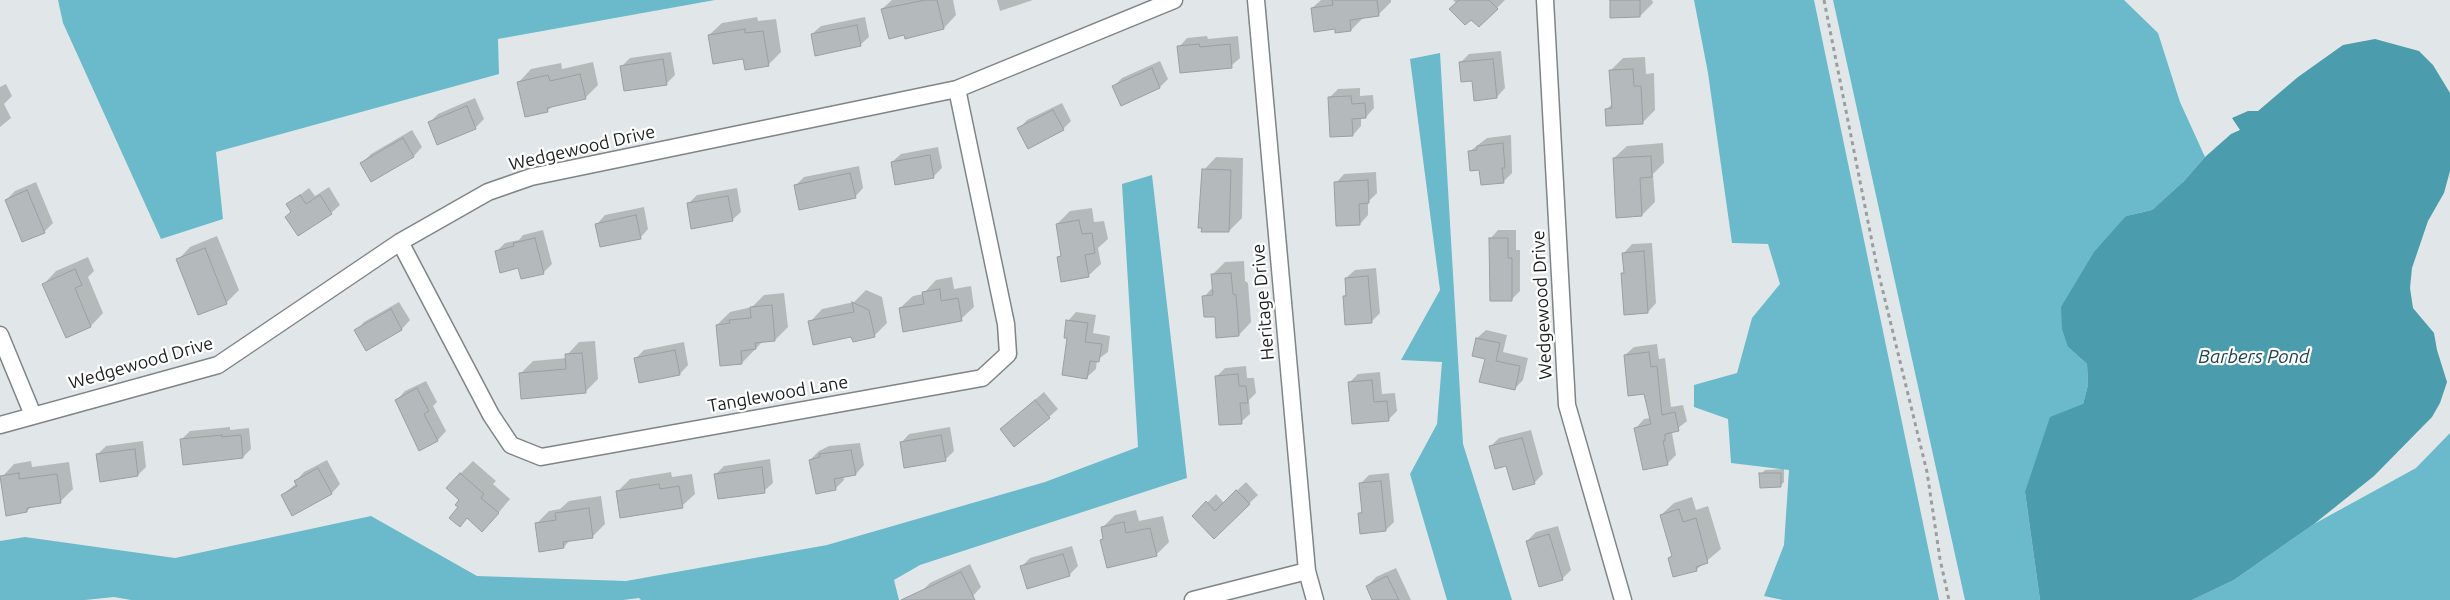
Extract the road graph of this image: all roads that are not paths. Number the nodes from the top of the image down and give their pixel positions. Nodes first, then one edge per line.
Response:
1 (1174, 0) edge
2 (1256, 0) edge
3 (1544, 0) edge
4 (957, 89) junction
5 (400, 242) junction
6 (0, 335) edge
7 (32, 415) junction
8 (0, 424) edge
9 (1307, 572) junction
10 (1193, 600) edge
11 (1315, 600) edge
12 (1623, 600) edge

1 - 4 street, Wedgewood Drive
2 - 9 street, Heritage Drive
3 - 12 street, Wedgewood Drive
4 - 5 street, Wedgewood Drive
4 - 5 street, Tanglewood Lane
5 - 7 street, Wedgewood Drive
6 - 7 street
7 - 8 street, Wedgewood Drive
9 - 10 street
9 - 11 street, Heritage Drive

